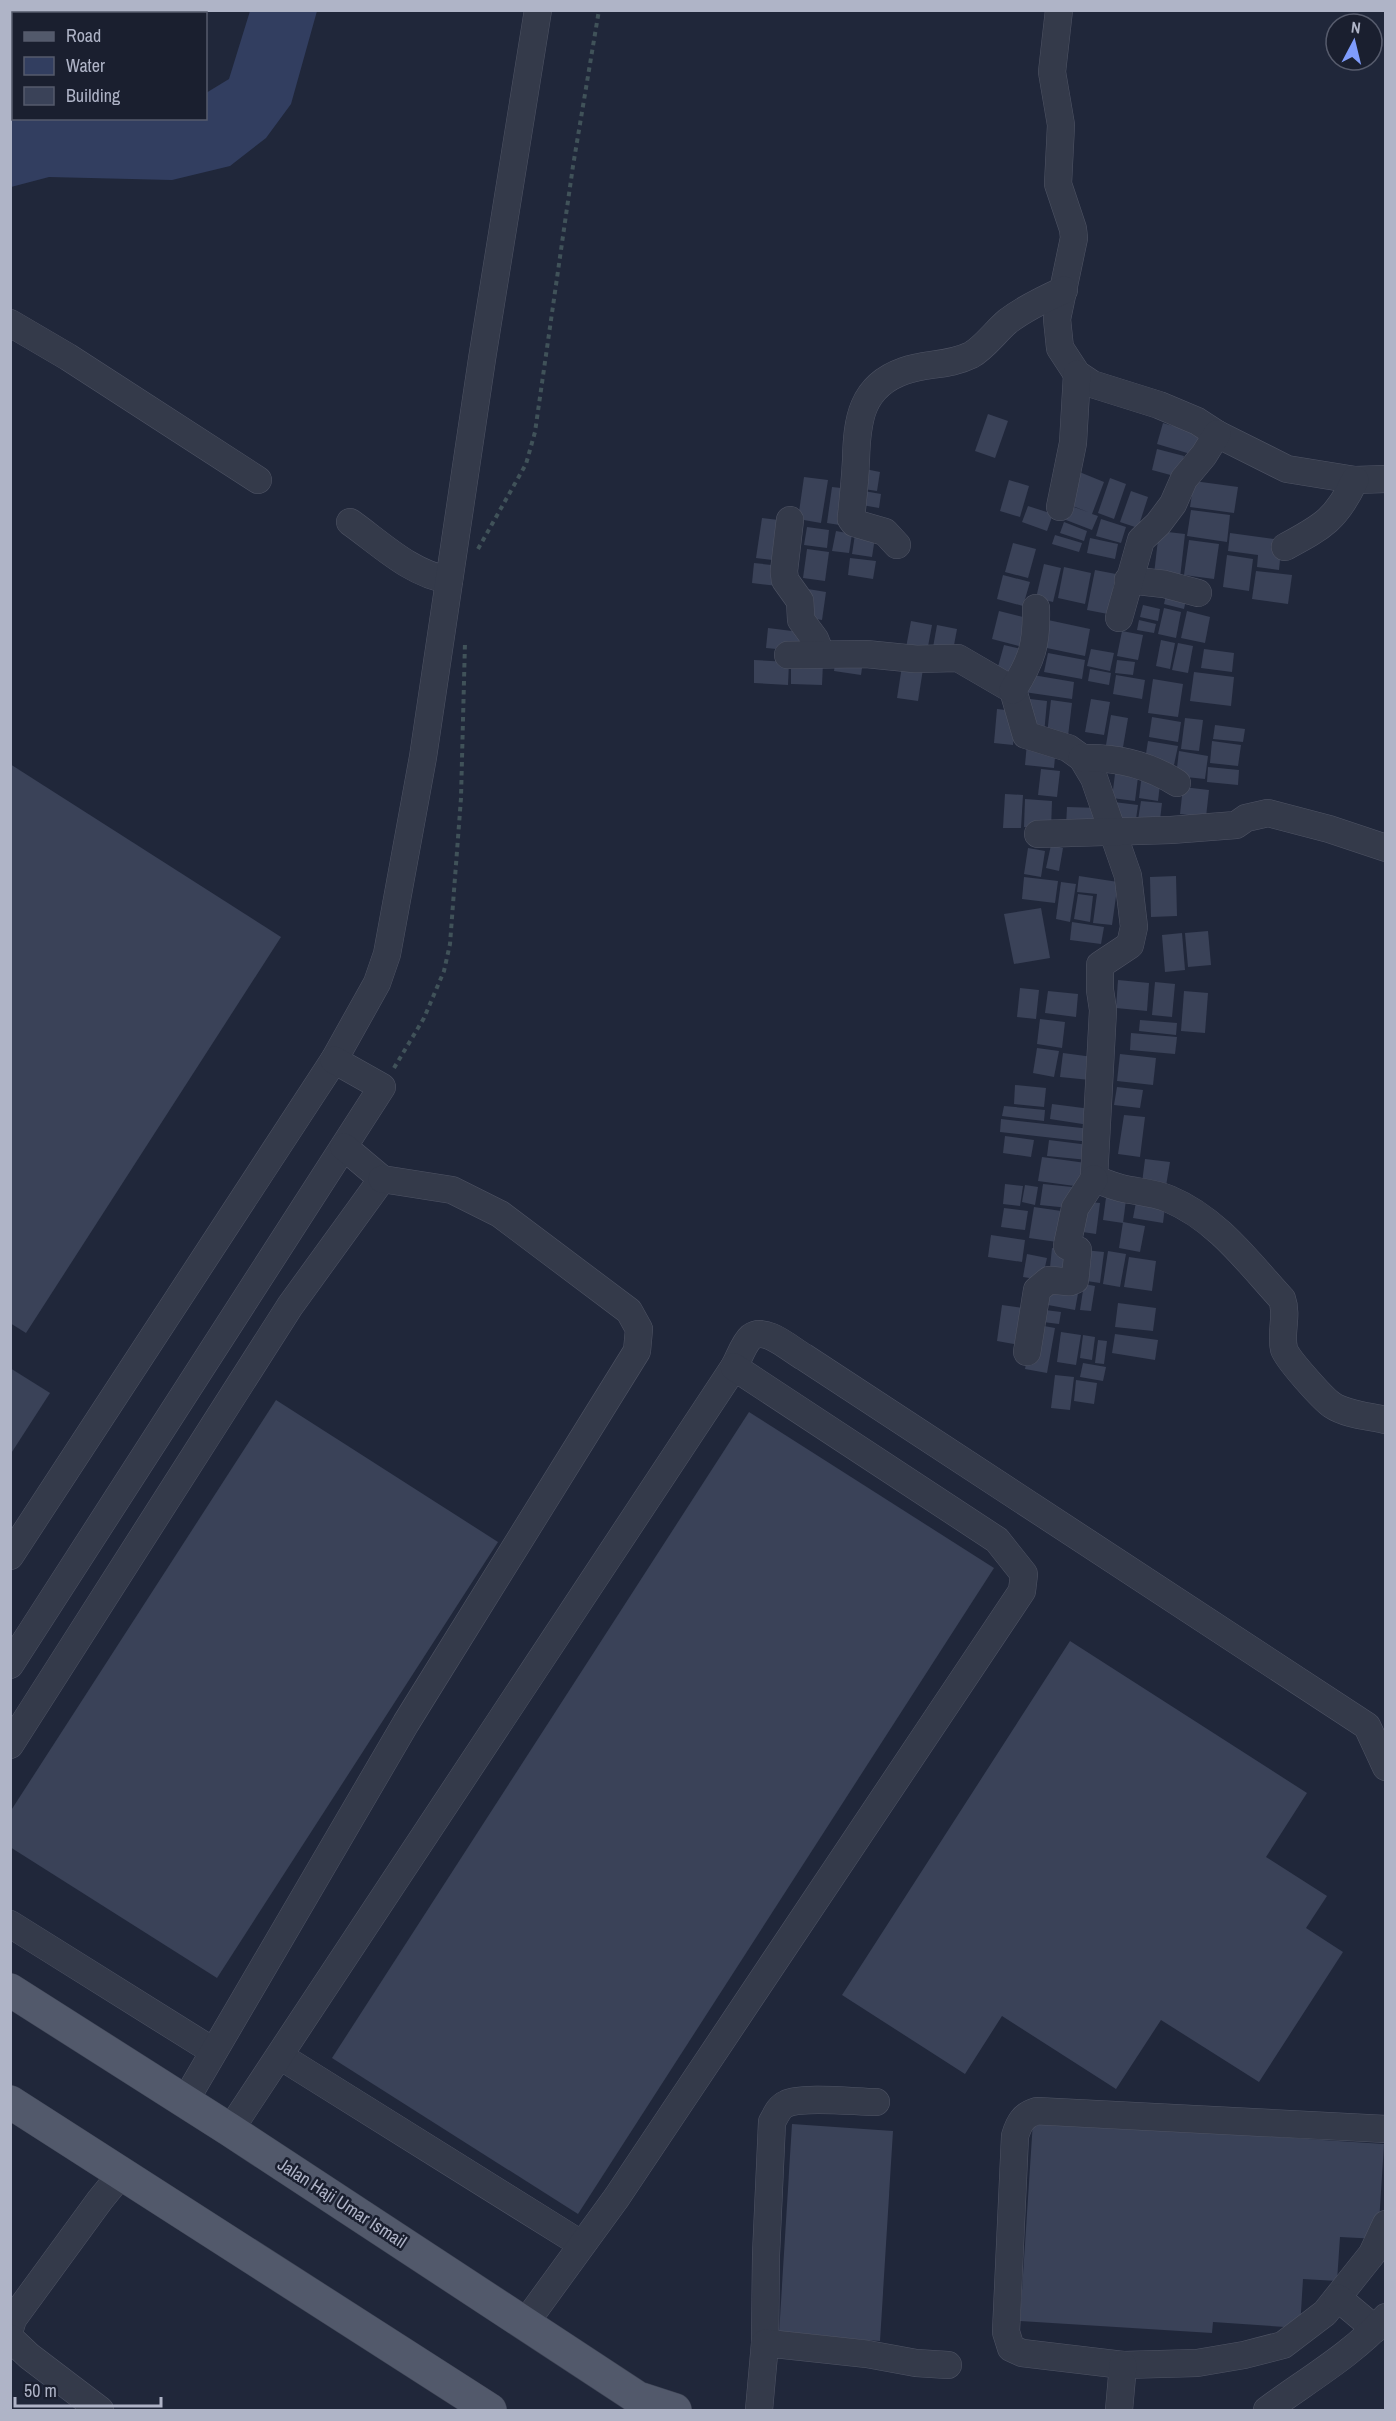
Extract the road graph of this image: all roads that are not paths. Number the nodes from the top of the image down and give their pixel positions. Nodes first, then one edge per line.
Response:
1 (538, 10) edge
2 (1059, 10) edge
3 (1064, 290) junction
4 (10, 323) edge
5 (1077, 374) junction
6 (1217, 434) junction
7 (1386, 479) edge
8 (258, 480) dead end
9 (1355, 480) junction
10 (1060, 507) dead end
11 (790, 520) dead end
12 (350, 522) dead end
13 (897, 545) dead end
14 (1285, 547) dead end
15 (449, 580) junction
16 (1128, 580) junction
17 (1198, 592) dead end
18 (1036, 608) dead end
19 (1119, 618) dead end
20 (821, 654) junction
21 (788, 655) dead end
22 (1014, 690) junction
23 (1088, 769) junction
24 (1177, 783) dead end
25 (1111, 832) junction
26 (1038, 834) dead end
27 (1386, 849) edge
28 (334, 1060) junction
29 (344, 1147) junction
30 (382, 1179) junction
31 (1094, 1179) junction
32 (1027, 1352) dead end
33 (734, 1367) junction
34 (1386, 1420) edge
35 (14, 1542) edge
36 (10, 1665) edge
37 (10, 1745) edge
38 (1386, 1767) edge
39 (10, 1924) edge
40 (10, 1990) edge
41 (213, 2051) junction
42 (280, 2056) junction
43 (185, 2101) junction
44 (10, 2102) edge
45 (876, 2102) dead end
46 (1386, 2129) edge
47 (230, 2130) junction
48 (122, 2173) junction
49 (1386, 2224) edge
50 (581, 2244) junction
51 (1338, 2298) junction
52 (526, 2322) junction
53 (1380, 2323) edge
54 (10, 2328) edge
55 (10, 2338) edge
56 (765, 2343) junction
57 (1123, 2365) junction
58 (948, 2366) dead end
59 (100, 2410) edge
60 (490, 2410) edge
61 (675, 2410) edge
62 (759, 2410) edge
63 (1119, 2410) edge
64 (1266, 2410) edge

1 - 15 street
2 - 3 street
3 - 5 street
3 - 13 street
4 - 8 street
5 - 6 street
5 - 10 street
6 - 9 street
6 - 16 street
7 - 9 street
9 - 14 street
11 - 20 street
12 - 15 street
15 - 28 street
16 - 17 street
16 - 19 street
18 - 22 street
20 - 21 street
20 - 22 street
22 - 23 street
23 - 24 street
23 - 25 street
25 - 26 street
25 - 27 street
25 - 31 street
28 - 29 street
28 - 35 street
29 - 30 street
29 - 36 street
30 - 37 street
30 - 41 street
31 - 32 street
31 - 34 street
33 - 38 street
33 - 42 street
33 - 50 street
39 - 41 street
40 - 43 main road, Jalan Haji Umar Ismail
41 - 43 street
42 - 47 street
42 - 50 street
43 - 47 main road, Jalan Haji Umar Ismail
44 - 48 main road
45 - 56 street
46 - 57 street
47 - 52 main road, Jalan Haji Umar Ismail
48 - 54 street
48 - 60 main road
49 - 51 street
50 - 52 street
51 - 53 street
51 - 57 street
52 - 61 main road, Jalan Haji Umar Ismail
53 - 64 street
55 - 59 street
56 - 58 street
56 - 62 street
57 - 63 street

